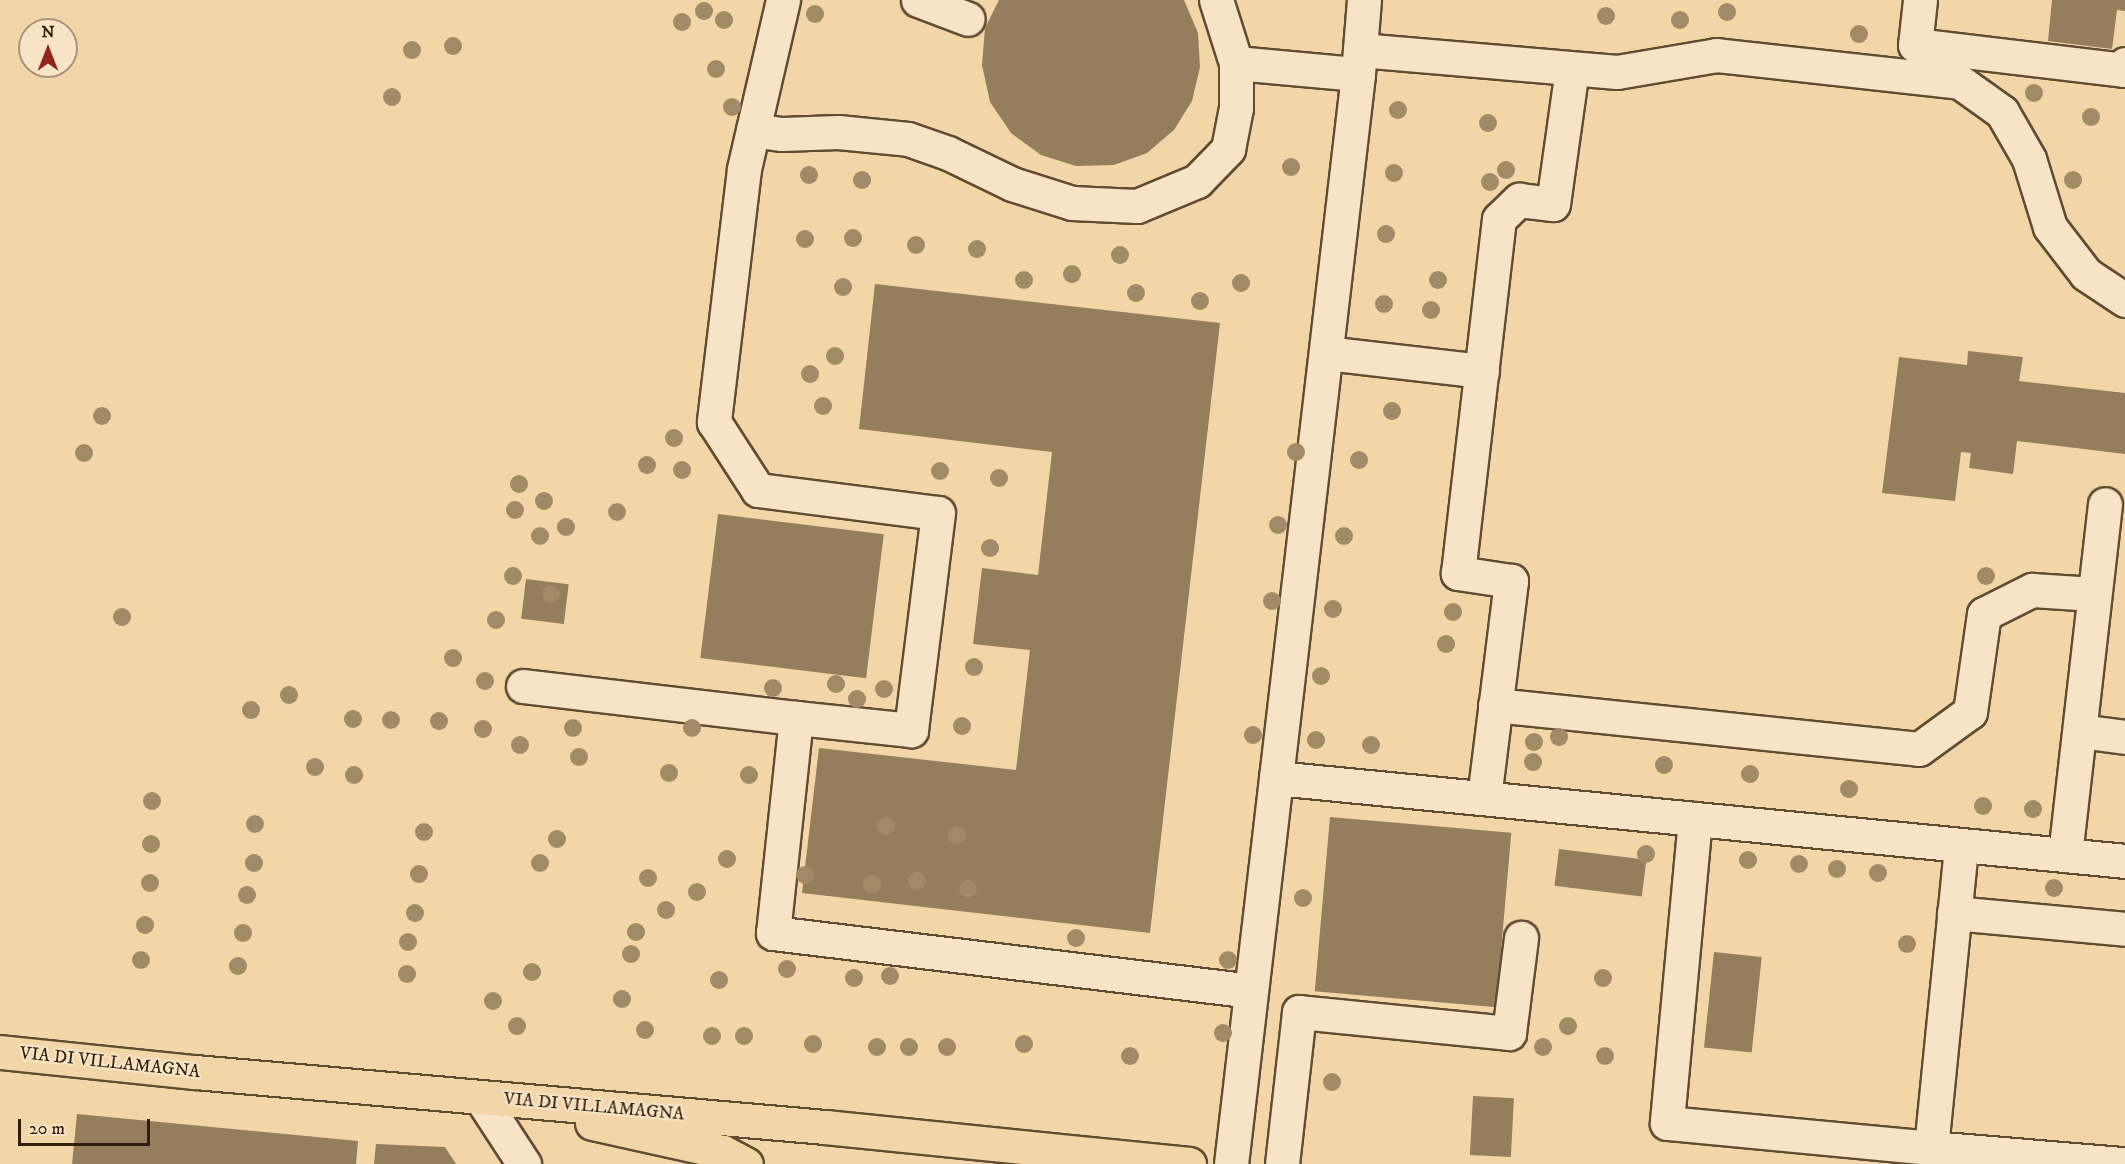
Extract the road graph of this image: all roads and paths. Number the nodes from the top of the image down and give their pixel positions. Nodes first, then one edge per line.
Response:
1 (783, 0) edge
2 (918, 0) edge
3 (1216, 0) edge
4 (1364, 0) edge
5 (1920, 0) edge
6 (968, 19) dead end
7 (1359, 62) junction
8 (1236, 63) junction
9 (2125, 64) edge
10 (1572, 69) junction
11 (753, 130) junction
12 (2125, 300) edge
13 (1326, 353) junction
14 (1482, 371) junction
15 (2104, 504) dead end
16 (2094, 594) junction
17 (523, 686) dead end
18 (1495, 705) junction
19 (796, 718) junction
20 (2080, 731) junction
21 (2125, 737) edge
22 (1276, 778) junction
23 (1484, 798) junction
24 (1695, 819) junction
25 (1961, 844) junction
26 (2065, 855) junction
27 (2125, 861) edge
28 (1954, 913) junction
29 (2125, 929) edge
30 (1521, 938) dead end
31 (1250, 992) junction
32 (0, 1052) edge
33 (487, 1098) junction
34 (1931, 1148) junction
35 (524, 1164) edge
36 (746, 1164) edge
37 (1189, 1164) edge
38 (1231, 1164) edge
39 (1282, 1164) edge
40 (2121, 1164) edge

1 - 11 street
2 - 6 street
3 - 8 street
4 - 7 street
5 - 9 street
7 - 8 street
7 - 10 street
7 - 13 street
8 - 11 street
10 - 12 street
10 - 14 street
11 - 19 street
13 - 14 street
13 - 22 street
14 - 18 street
15 - 16 street
16 - 18 street
16 - 20 street
17 - 19 street
18 - 23 street
19 - 31 street
20 - 21 street
20 - 26 street
22 - 23 street
22 - 31 street
23 - 24 street
24 - 25 street
24 - 34 street
25 - 26 street
25 - 28 street
26 - 27 street
28 - 29 street
28 - 34 street
30 - 39 street
31 - 38 street
32 - 33 main road, VIA DI VILLAMAGNA
33 - 35 street
33 - 36 main road
33 - 37 main road, VIA DI VILLAMAGNA
34 - 40 street

